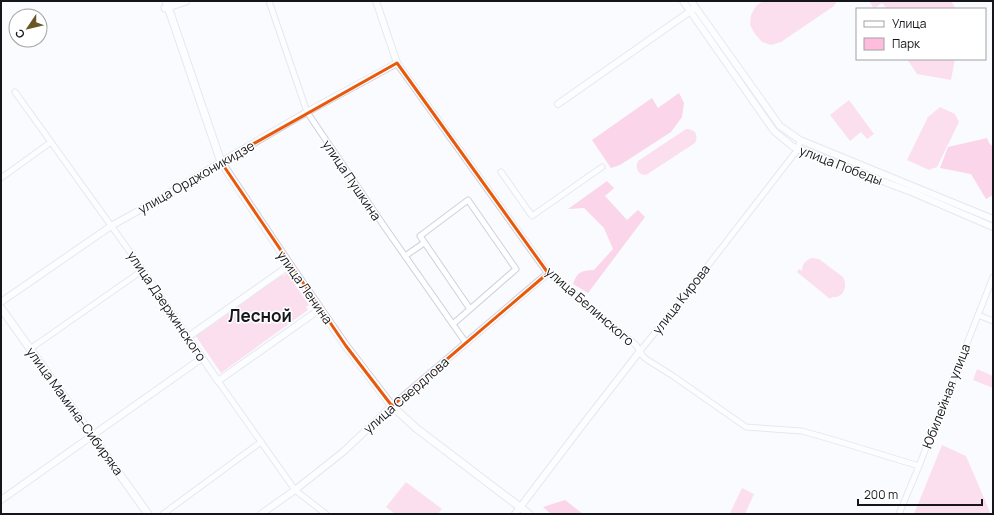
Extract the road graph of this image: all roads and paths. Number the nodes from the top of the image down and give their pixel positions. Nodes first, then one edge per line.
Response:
1 (186, 1) edge
2 (269, 1) edge
3 (376, 1) edge
4 (683, 1) edge
5 (690, 1) edge
6 (165, 4) edge
7 (693, 9) junction
8 (397, 64) junction
9 (15, 92) dead end
10 (558, 104) dead end
11 (307, 112) junction
12 (800, 140) junction
13 (51, 142) junction
14 (798, 149) junction
15 (219, 163) junction
16 (602, 167) dead end
17 (501, 172) dead end
18 (1, 178) edge
19 (993, 219) edge
20 (111, 226) junction
21 (993, 227) edge
22 (424, 242) junction
23 (405, 256) junction
24 (289, 266) junction
25 (143, 270) junction
26 (548, 273) junction
27 (993, 277) edge
28 (1, 302) edge
29 (1, 308) edge
30 (319, 309) junction
31 (470, 309) junction
32 (978, 315) junction
33 (993, 321) edge
34 (453, 324) junction
35 (188, 337) junction
36 (466, 343) junction
37 (30, 349) junction
38 (640, 352) junction
39 (202, 358) junction
40 (218, 381) junction
41 (391, 407) junction
42 (92, 436) junction
43 (261, 442) junction
44 (919, 466) junction
45 (295, 490) junction
46 (1, 500) edge
47 (519, 511) edge
48 (148, 514) edge
49 (163, 514) edge
50 (261, 514) edge
51 (326, 514) edge
52 (529, 514) edge
53 (899, 514) edge

1 - 6 main road
2 - 11 street, улица Пушкина
3 - 8 street, улица Белинского
4 - 7 street, улица Победы
5 - 7 street, улица Победы
6 - 15 main road, улица Ленина
7 - 10 street
7 - 12 street, улица Победы
7 - 14 street, улица Победы
8 - 11 street, улица Орджоникидзе
8 - 26 street, улица Белинского
9 - 13 street, улица Дзержинского
11 - 15 street, улица Орджоникидзе
11 - 23 street, улица Пушкина
12 - 14 street, улица Кирова
12 - 19 street, улица Победы
13 - 18 street
13 - 20 street, улица Дзержинского
14 - 21 street, улица Победы
14 - 38 street, улица Кирова
15 - 20 street, улица Орджоникидзе
15 - 24 main road, улица Ленина
16 - 17 street
20 - 25 street, улица Дзержинского
20 - 28 street, улица Орджоникидзе
22 - 23 street
22 - 31 street
22 - 31 street
23 - 34 street, улица Пушкина
24 - 30 main road, улица Ленина
24 - 35 street
25 - 35 street, улица Дзержинского
25 - 37 street
26 - 36 street, улица Свердлова
26 - 38 street, улица Белинского
27 - 32 street, Юбилейная улица
29 - 37 main road, улица Мамина-Сибиряка
30 - 40 street
30 - 41 main road, улица Ленина
31 - 34 street
32 - 33 street
32 - 44 street, Юбилейная улица
34 - 36 street, улица Пушкина
35 - 39 street, улица Дзержинского
36 - 41 street, улица Свердлова
37 - 42 main road, улица Мамина-Сибиряка
38 - 44 street, улица Белинского
38 - 47 street, улица Кирова
39 - 40 street, улица Дзержинского
39 - 42 street
40 - 43 street, улица Дзержинского
41 - 45 street, улица Свердлова
41 - 47 main road, улица Ленина
42 - 46 street
42 - 48 main road, улица Мамина-Сибиряка
43 - 45 street, улица Дзержинского
43 - 49 street
44 - 53 street, Юбилейная улица
45 - 50 street, улица Свердлова
45 - 51 street, улица Дзержинского
47 - 52 main road, улица Ленина

